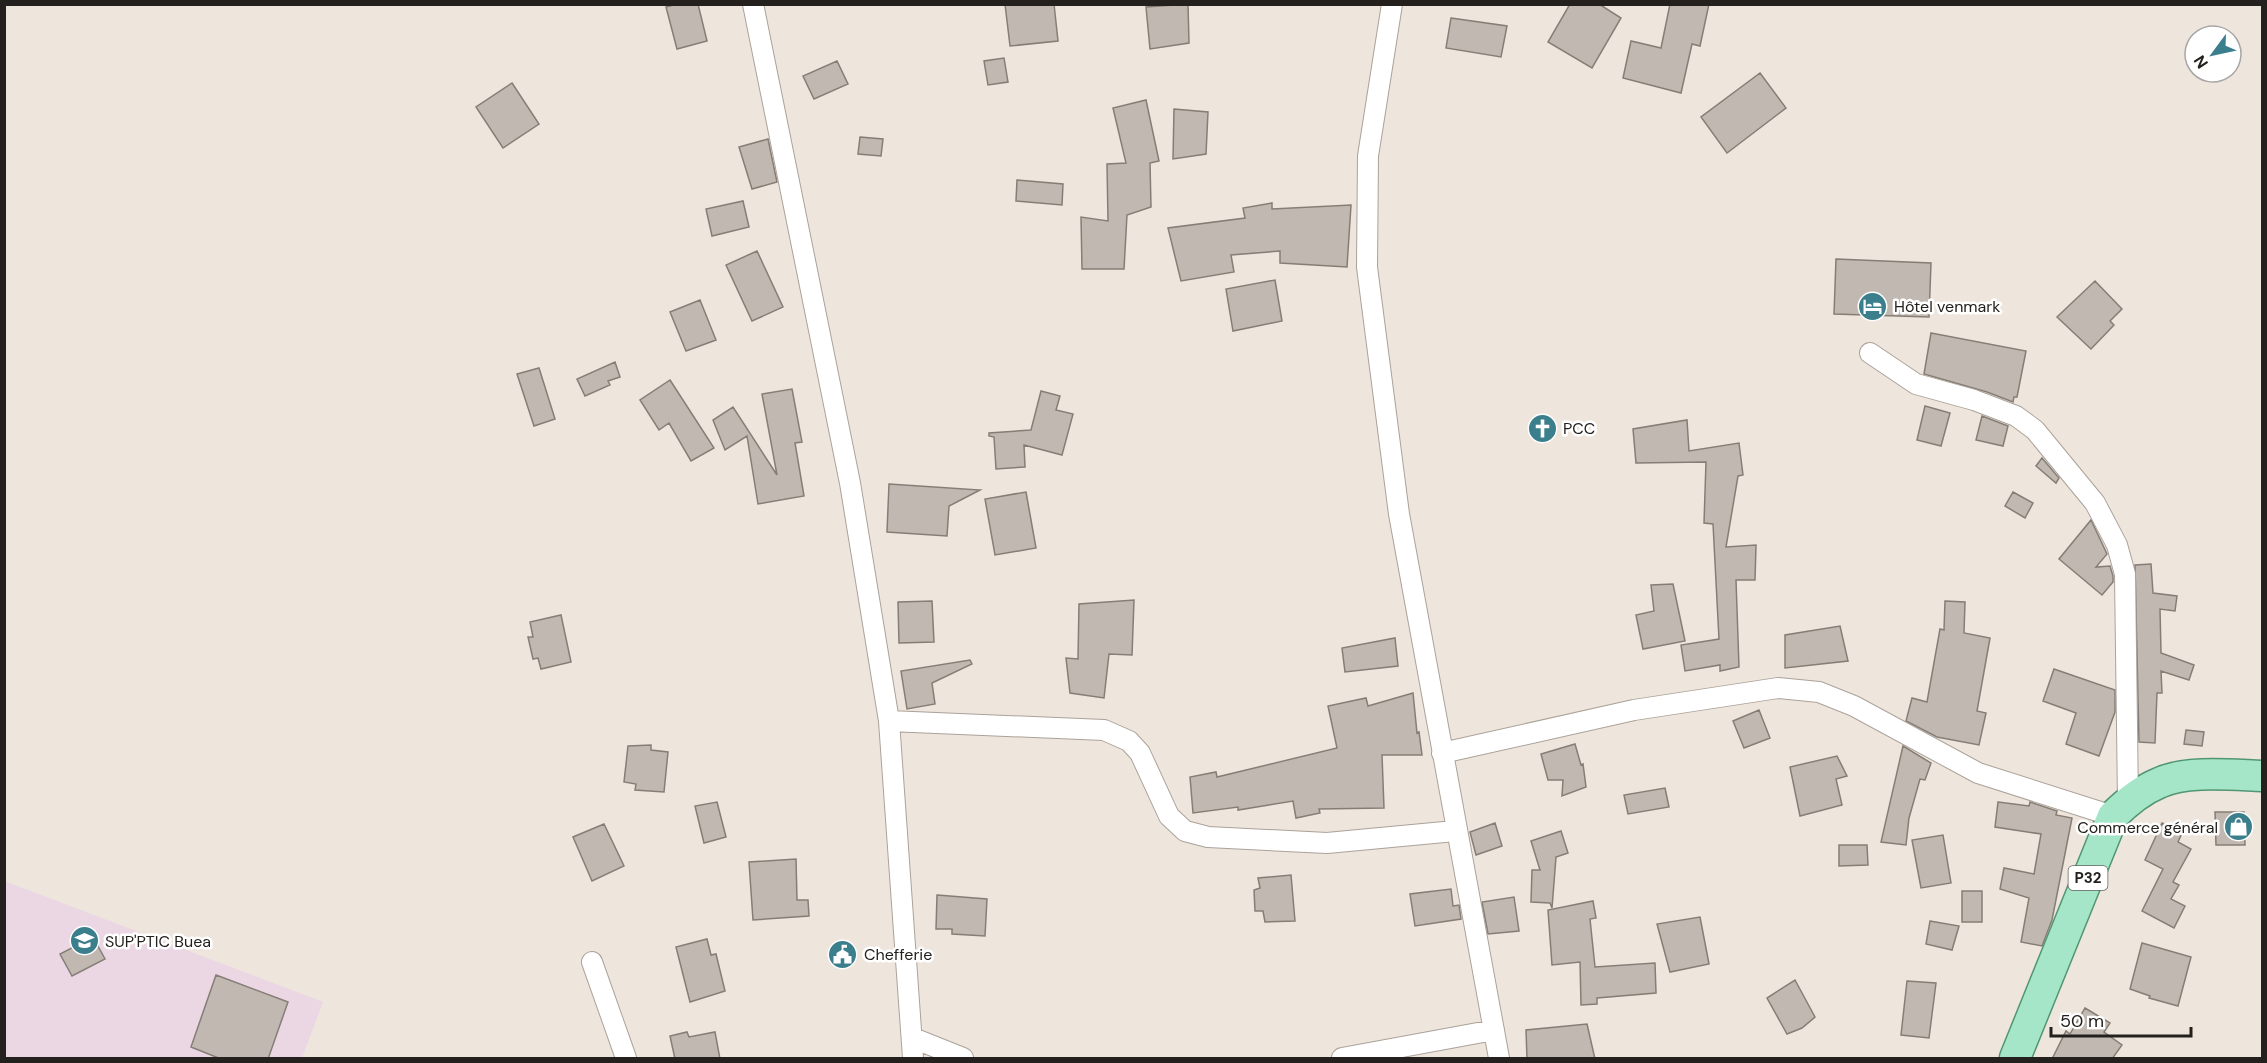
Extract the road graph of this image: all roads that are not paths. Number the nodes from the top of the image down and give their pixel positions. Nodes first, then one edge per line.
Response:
1 (753, 4) edge
2 (1392, 4) edge
3 (1870, 353) dead end
4 (889, 721) junction
5 (1442, 753) junction
6 (2262, 776) edge
7 (2120, 809) junction
8 (1455, 831) junction
9 (592, 962) dead end
10 (1494, 1030) junction
11 (913, 1038) junction
12 (626, 1059) edge
13 (913, 1059) edge
14 (963, 1059) edge
15 (1342, 1059) edge
16 (1499, 1059) edge
17 (2015, 1059) edge

1 - 4 street
2 - 5 street
3 - 7 street
4 - 8 street
4 - 11 street
5 - 7 street
5 - 8 street
6 - 7 main road
7 - 17 main road, P32
8 - 10 street
9 - 12 street
10 - 15 street
10 - 16 street
11 - 13 street
11 - 14 street

